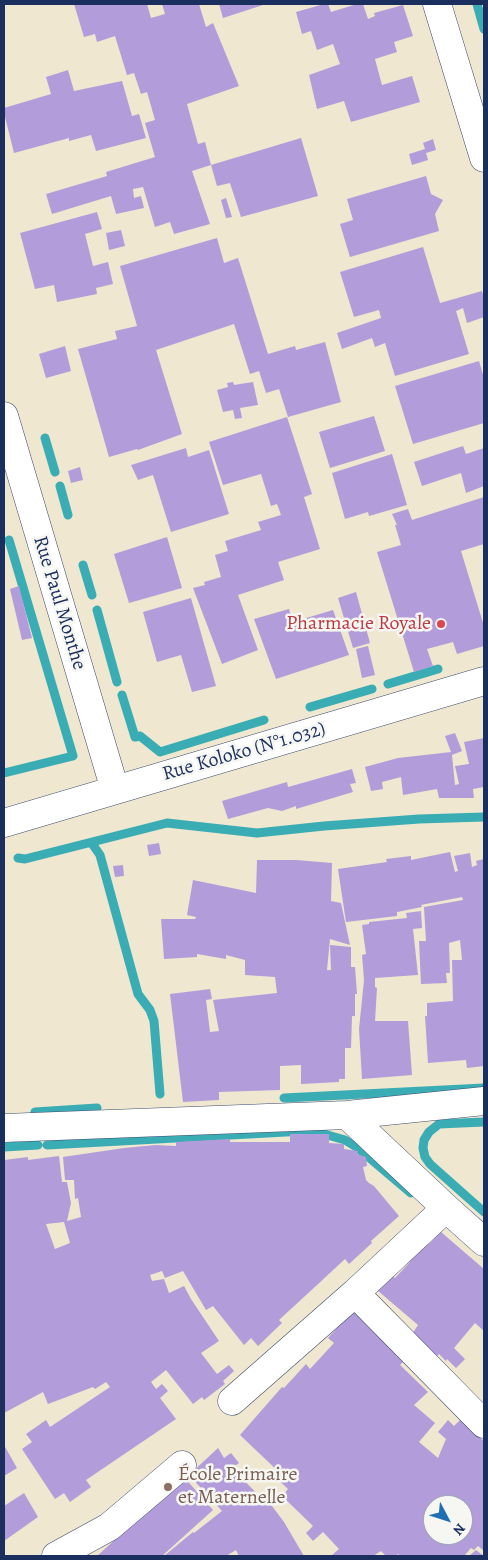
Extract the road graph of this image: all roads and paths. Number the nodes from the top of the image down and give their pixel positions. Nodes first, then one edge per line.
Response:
1 (437, 4) edge
2 (484, 158) edge
3 (4, 416) edge
4 (484, 681) edge
5 (115, 790) junction
6 (4, 822) edge
7 (484, 1101) edge
8 (347, 1115) junction
9 (4, 1128) edge
10 (446, 1208) junction
11 (484, 1242) edge
12 (355, 1293) junction
13 (232, 1401) dead end
14 (484, 1424) edge
15 (182, 1465) dead end
16 (56, 1556) edge

1 - 2 street
3 - 5 street, Rue Paul Monthe
4 - 5 street, Rue Koloko (N°1.032)
5 - 6 street, Rue Koloko (N°1.032)
7 - 8 street
8 - 9 street
8 - 10 street
10 - 11 street
10 - 12 street
12 - 13 street
12 - 14 street
15 - 16 street

